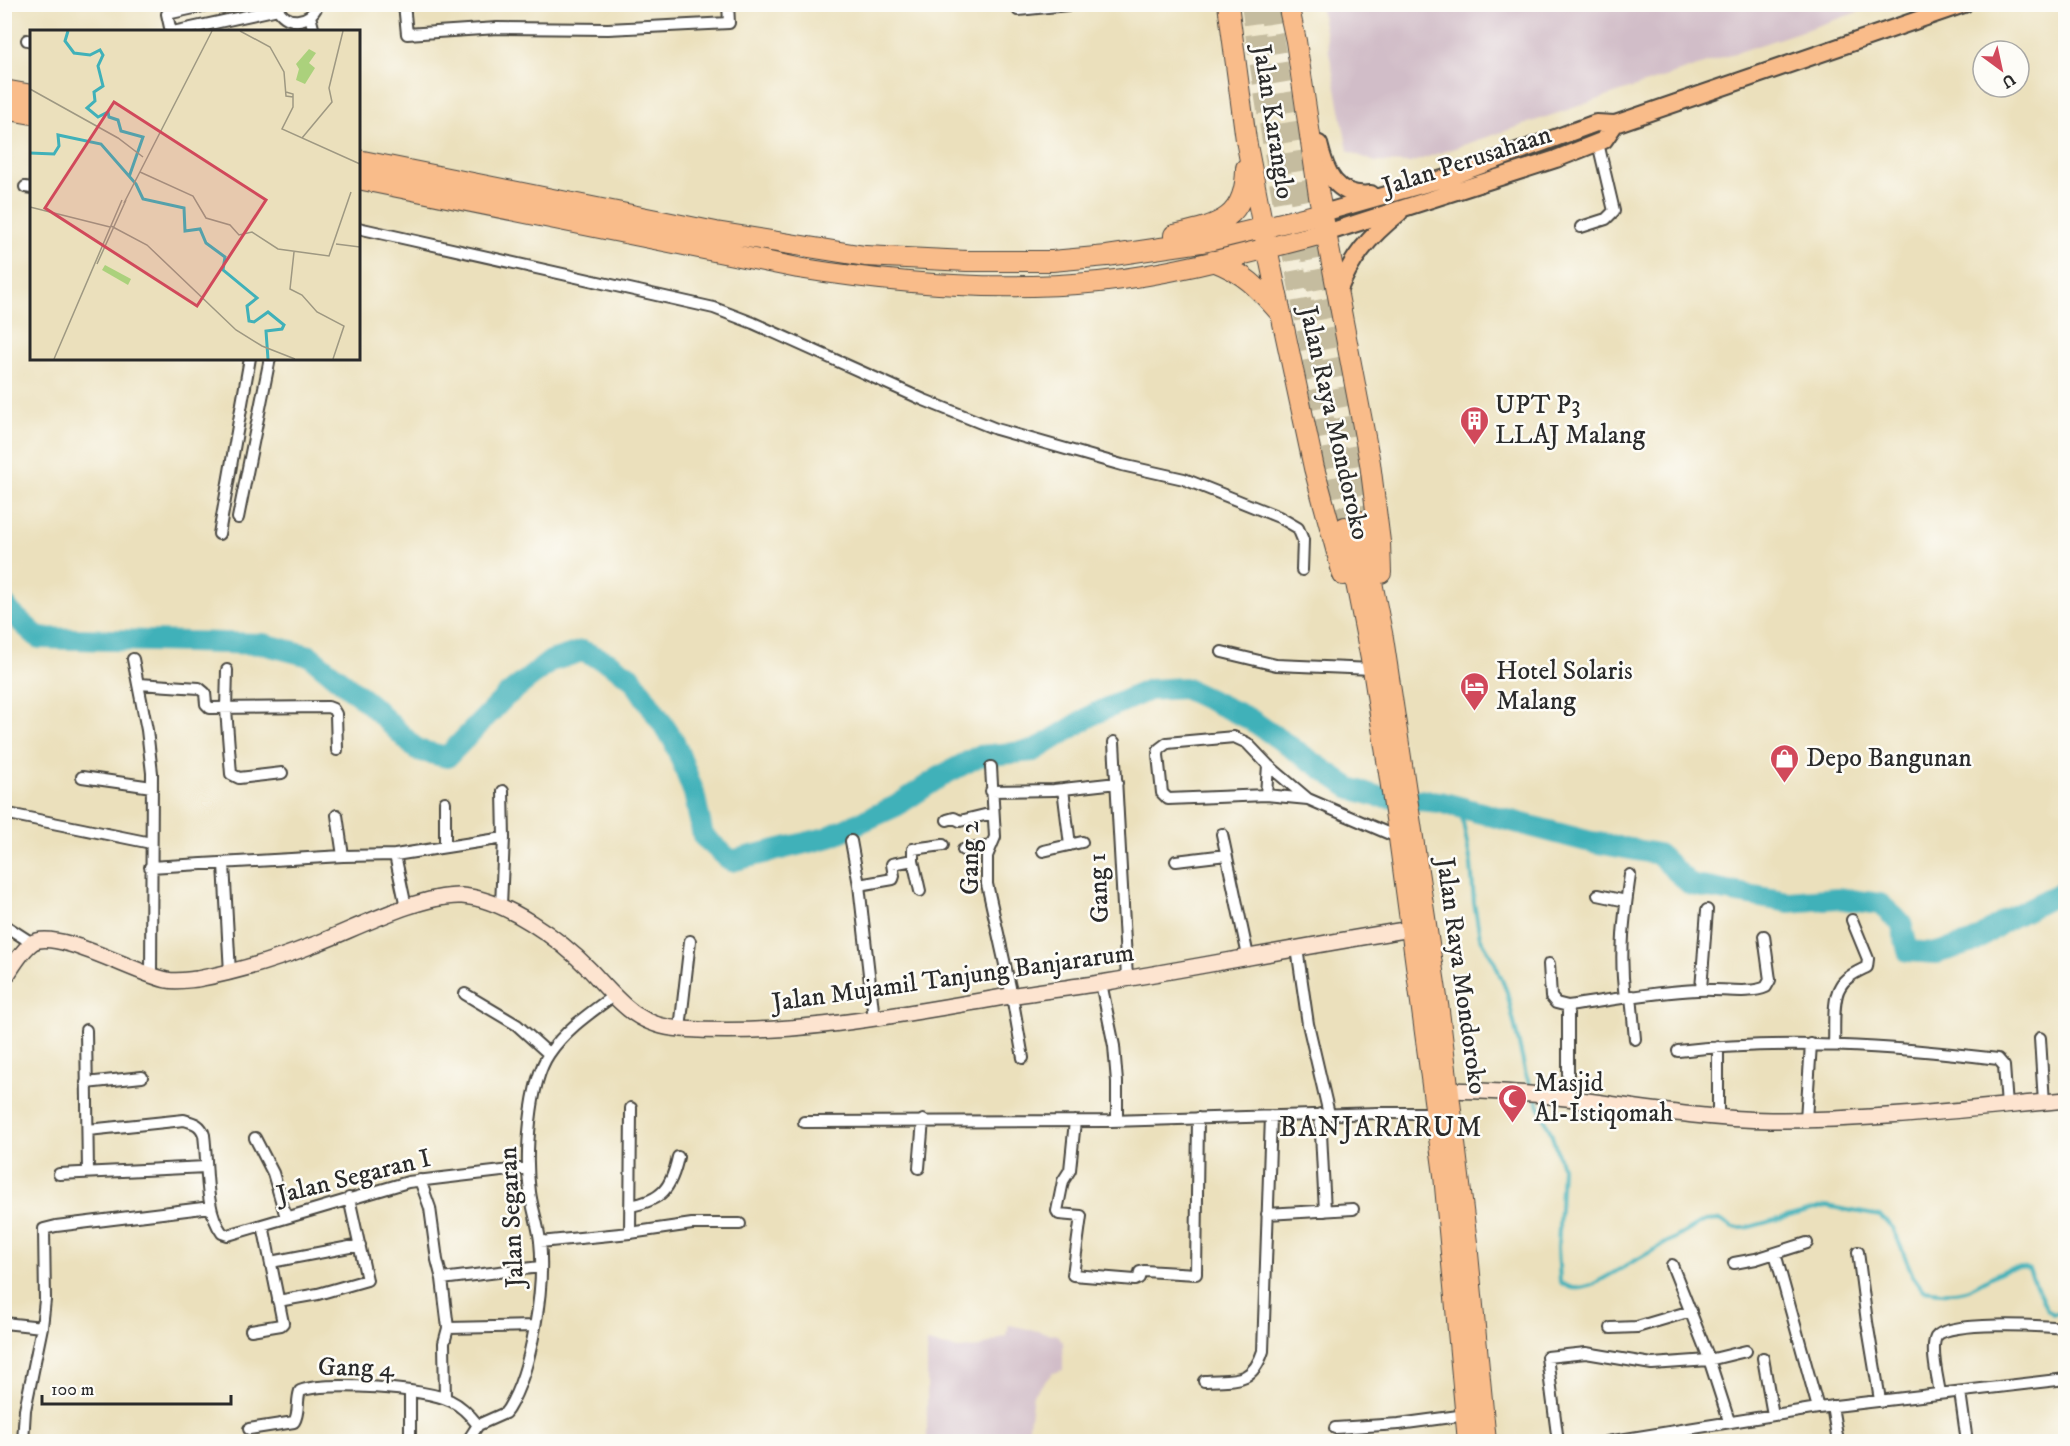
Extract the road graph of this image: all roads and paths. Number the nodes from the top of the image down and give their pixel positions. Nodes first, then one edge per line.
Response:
1 (212, 4) edge
2 (330, 4) edge
3 (405, 4) edge
4 (728, 4) edge
5 (1077, 4) edge
6 (1228, 4) edge
7 (1288, 4) edge
8 (1964, 4) edge
9 (318, 6) edge
10 (277, 7) edge
11 (1018, 10) dead end
12 (310, 16) junction
13 (288, 19) junction
14 (171, 30) edge
15 (180, 30) edge
16 (291, 30) edge
17 (314, 30) edge
18 (1296, 40) junction
19 (4, 90) edge
20 (30, 95) edge
21 (4, 109) edge
22 (30, 114) edge
23 (1615, 124) junction
24 (1246, 140) junction
25 (1598, 143) junction
26 (360, 160) edge
27 (360, 179) edge
28 (1405, 199) junction
29 (1324, 223) junction
30 (1263, 227) junction
31 (1581, 227) dead end
32 (360, 228) edge
33 (808, 248) junction
34 (1267, 248) junction
35 (1213, 261) junction
36 (1337, 294) junction
37 (1281, 314) junction
38 (250, 360) edge
39 (270, 360) edge
40 (246, 381) junction
41 (264, 386) junction
42 (238, 518) dead end
43 (1352, 524) tunnel mouth
44 (219, 534) dead end
45 (1302, 570) dead end
46 (1368, 604) junction
47 (1222, 652) dead end
48 (133, 659) dead end
49 (1373, 669) junction
50 (227, 670) dead end
51 (139, 684) junction
52 (226, 709) junction
53 (1114, 742) dead end
54 (337, 750) dead end
55 (1268, 765) junction
56 (991, 767) dead end
57 (1397, 771) junction
58 (282, 772) dead end
59 (82, 777) dead end
60 (1117, 783) junction
61 (152, 787) junction
62 (1063, 789) junction
63 (504, 791) dead end
64 (991, 791) junction
65 (1266, 795) junction
66 (1308, 799) junction
67 (445, 802) dead end
68 (4, 813) edge
69 (993, 813) junction
70 (337, 815) dead end
71 (1404, 819) junction
72 (947, 820) dead end
73 (1222, 834) dead end
74 (504, 838) junction
75 (1400, 838) junction
76 (851, 841) dead end
77 (1082, 842) dead end
78 (150, 843) junction
79 (1070, 844) junction
80 (943, 845) dead end
81 (992, 846) junction
82 (445, 847) junction
83 (963, 850) dead end
84 (1043, 851) dead end
85 (343, 855) junction
86 (395, 855) junction
87 (1226, 855) junction
88 (913, 861) junction
89 (1176, 861) dead end
90 (224, 864) junction
91 (150, 867) junction
92 (1630, 875) dead end
93 (859, 885) junction
94 (920, 891) dead end
95 (1598, 895) dead end
96 (1626, 901) junction
97 (501, 905) junction
98 (406, 908) junction
99 (1707, 910) dead end
100 (1852, 920) dead end
101 (4, 925) edge
102 (1411, 929) junction
103 (1764, 936) dead end
104 (690, 941) dead end
105 (32, 943) junction
106 (1297, 948) junction
107 (1248, 956) junction
108 (1549, 964) dead end
109 (230, 973) junction
110 (151, 976) junction
111 (1127, 978) junction
112 (4, 979) edge
113 (1101, 983) junction
114 (1701, 989) junction
115 (465, 994) dead end
116 (613, 996) junction
117 (1012, 996) junction
118 (1628, 997) junction
119 (1568, 1006) junction
120 (874, 1019) junction
121 (680, 1029) junction
122 (86, 1030) dead end
123 (2040, 1038) dead end
124 (1635, 1039) dead end
125 (1811, 1044) junction
126 (1834, 1044) junction
127 (1718, 1047) junction
128 (1678, 1050) dead end
129 (549, 1054) junction
130 (1023, 1058) dead end
131 (142, 1077) dead end
132 (86, 1083) junction
133 (1450, 1090) junction
134 (1568, 1098) junction
135 (2066, 1100) edge
136 (2044, 1102) junction
137 (2007, 1106) junction
138 (632, 1108) dead end
139 (1436, 1113) junction
140 (1325, 1114) junction
141 (1271, 1116) junction
142 (1198, 1118) junction
143 (1718, 1118) junction
144 (1806, 1119) junction
145 (923, 1120) junction
146 (1075, 1121) junction
147 (1117, 1121) junction
148 (804, 1122) dead end
149 (88, 1130) junction
150 (255, 1138) dead end
151 (678, 1157) dead end
152 (207, 1167) junction
153 (528, 1168) junction
154 (919, 1168) dead end
155 (88, 1172) junction
156 (59, 1174) dead end
157 (420, 1180) junction
158 (349, 1198) junction
159 (630, 1206) junction
160 (211, 1207) junction
161 (1353, 1209) dead end
162 (1326, 1211) junction
163 (1267, 1214) junction
164 (286, 1217) junction
165 (740, 1224) dead end
166 (263, 1225) junction
167 (630, 1233) junction
168 (540, 1242) junction
169 (1807, 1243) dead end
170 (360, 1245) junction
171 (1858, 1252) dead end
172 (1775, 1253) junction
173 (276, 1261) dead end
174 (1734, 1263) dead end
175 (1672, 1265) dead end
176 (540, 1267) junction
177 (442, 1279) junction
178 (278, 1301) junction
179 (1690, 1311) junction
180 (4, 1323) edge
181 (534, 1326) junction
182 (42, 1327) junction
183 (448, 1328) junction
184 (1611, 1328) dead end
185 (2066, 1328) edge
186 (251, 1330) dead end
187 (1746, 1351) dead end
188 (1762, 1358) dead end
189 (1709, 1360) junction
190 (2066, 1379) edge
191 (1204, 1381) dead end
192 (410, 1392) junction
193 (1960, 1392) junction
194 (1940, 1394) junction
195 (445, 1398) junction
196 (1880, 1400) junction
197 (1832, 1406) junction
198 (1818, 1408) junction
199 (1466, 1415) junction
200 (1773, 1415) junction
201 (1729, 1421) junction
202 (478, 1425) junction
203 (1335, 1428) dead end
204 (249, 1429) dead end
205 (1610, 1441) edge
206 (23, 1442) edge
207 (411, 1442) edge
208 (467, 1442) edge
209 (1468, 1442) edge
210 (1486, 1442) edge
211 (1558, 1442) edge
212 (1838, 1442) edge
213 (1967, 1442) edge

1 - 14 street
2 - 9 street
3 - 4 street
5 - 11 street
6 - 24 highway, Jalan Karanglo
7 - 18 highway, Jalan Karanglo
8 - 23 main road, Jalan Perusahaan
9 - 12 street
10 - 13 street
10 - 15 street
12 - 13 street
12 - 17 street
13 - 16 street
18 - 28 main road
18 - 29 highway, Jalan Karanglo
19 - 20 highway
21 - 22 highway
23 - 25 main road, Jalan Perusahaan
23 - 28 main road, Jalan Perusahaan
24 - 30 highway, Jalan Karanglo
24 - 33 highway
25 - 28 main road, Jalan Perusahaan
25 - 31 street
26 - 33 highway
27 - 35 highway
28 - 29 main road, Jalan Perusahaan
28 - 36 main road
29 - 30 highway
29 - 34 highway
29 - 36 highway, Jalan Raya Mondoroko
30 - 33 highway
30 - 34 highway, Jalan Karanglo
32 - 45 street
34 - 35 highway
34 - 37 highway, Jalan Raya Mondoroko
35 - 37 highway
36 - 46 highway, Jalan Raya Mondoroko
37 - 46 highway, Jalan Raya Mondoroko
38 - 40 street
39 - 41 street
40 - 41 street
40 - 44 street
41 - 42 street
43 - 46 highway, Jalan Raya Mondoroko
46 - 49 highway, Jalan Raya Mondoroko
46 - 57 highway, Jalan Raya Mondoroko
47 - 49 street
48 - 51 street
49 - 57 highway, Jalan Raya Mondoroko
50 - 52 street
51 - 52 street
51 - 61 street
52 - 54 street
52 - 58 street
53 - 60 street, Gang 1
55 - 65 street
55 - 65 street
55 - 66 street
56 - 64 street, Gang 2
57 - 71 highway, Jalan Raya Mondoroko
59 - 61 street
60 - 62 street
60 - 111 street, Gang 1
61 - 78 street
62 - 64 street
62 - 79 street
63 - 74 street
64 - 69 street, Gang 2
65 - 66 street
66 - 75 street
67 - 82 street
68 - 78 street
69 - 72 street
69 - 81 street, Gang 2
70 - 85 street
71 - 75 highway, Jalan Raya Mondoroko
71 - 133 highway, Jalan Raya Mondoroko
73 - 87 street
74 - 82 street
74 - 97 street
75 - 102 highway, Jalan Raya Mondoroko
76 - 93 street
77 - 79 street
78 - 91 street
79 - 84 street
80 - 88 street
81 - 83 street
81 - 117 street, Gang 2
82 - 86 street
85 - 86 street
85 - 90 street
86 - 98 street
87 - 89 street
87 - 107 street
88 - 93 street
88 - 94 street
90 - 91 street
90 - 109 street
91 - 110 street
92 - 96 street
93 - 120 street
95 - 96 street
96 - 118 street
97 - 98 street, Jalan Mujamil Tanjung Banjararum
97 - 116 street, Jalan Mujamil Tanjung Banjararum
98 - 109 street, Jalan Mujamil Tanjung Banjararum
99 - 114 street
100 - 126 street
101 - 105 street
102 - 106 street, Jalan Mujamil Tanjung Banjararum
102 - 139 highway, Jalan Raya Mondoroko
103 - 114 street
104 - 121 street
105 - 110 street, Jalan Mujamil Tanjung Banjararum
105 - 112 street
106 - 107 street, Jalan Mujamil Tanjung Banjararum
106 - 140 street
107 - 111 street, Jalan Mujamil Tanjung Banjararum
108 - 119 street
109 - 110 street, Jalan Mujamil Tanjung Banjararum
111 - 113 street, Jalan Mujamil Tanjung Banjararum
113 - 117 street, Jalan Mujamil Tanjung Banjararum
113 - 147 street
114 - 118 street
115 - 129 street
116 - 121 street, Jalan Mujamil Tanjung Banjararum
116 - 129 street, Jalan Segaran
117 - 120 street, Jalan Mujamil Tanjung Banjararum
117 - 130 street, Gang 2
118 - 119 street
118 - 124 street
119 - 134 street
120 - 121 street, Jalan Mujamil Tanjung Banjararum
122 - 132 street
123 - 136 street
125 - 126 street
125 - 127 street
125 - 144 street
126 - 137 street
127 - 128 street
127 - 143 street
129 - 153 street, Jalan Segaran
131 - 132 street
132 - 149 street
133 - 134 street
133 - 210 highway, Jalan Raya Mondoroko
134 - 143 street
135 - 136 street
136 - 137 street
137 - 144 street
138 - 159 street
139 - 140 street
139 - 199 highway, Jalan Raya Mondoroko
140 - 141 street
140 - 162 street
141 - 142 street
141 - 163 street
142 - 146 street
142 - 147 street
143 - 144 street
145 - 146 street
145 - 148 street
145 - 154 street
146 - 147 street
149 - 152 street
149 - 155 street
150 - 164 street
151 - 159 street
152 - 155 street
152 - 160 street
153 - 157 street, Jalan Segaran I
153 - 168 street, Jalan Segaran
155 - 156 street
157 - 158 street, Jalan Segaran I
157 - 177 street
158 - 164 street, Jalan Segaran I
158 - 170 street
159 - 167 street
160 - 166 street, Jalan Segaran I
160 - 182 street
161 - 162 street
162 - 163 street
163 - 191 street
164 - 166 street, Jalan Segaran I
165 - 167 street
166 - 178 street
167 - 168 street
168 - 176 street, Jalan Segaran
169 - 172 street
170 - 173 street
170 - 178 street
171 - 196 street
172 - 174 street
172 - 198 street
175 - 179 street
176 - 177 street
176 - 181 street, Jalan Segaran
177 - 183 street
178 - 186 street
179 - 184 street
179 - 189 street
180 - 182 street
181 - 183 street
181 - 202 street, Jalan Segaran
182 - 206 street
183 - 195 street
185 - 194 street
187 - 189 street
188 - 200 street
189 - 201 street
189 - 211 street
190 - 193 street
192 - 195 street, Gang 4
192 - 204 street, Gang 4
192 - 207 street
193 - 194 street
193 - 213 street
194 - 196 street
195 - 202 street, Gang 4
196 - 197 street
197 - 198 street
197 - 212 street
198 - 200 street
199 - 203 street
199 - 209 highway, Jalan Raya Mondoroko
200 - 201 street
201 - 205 street
202 - 208 street

